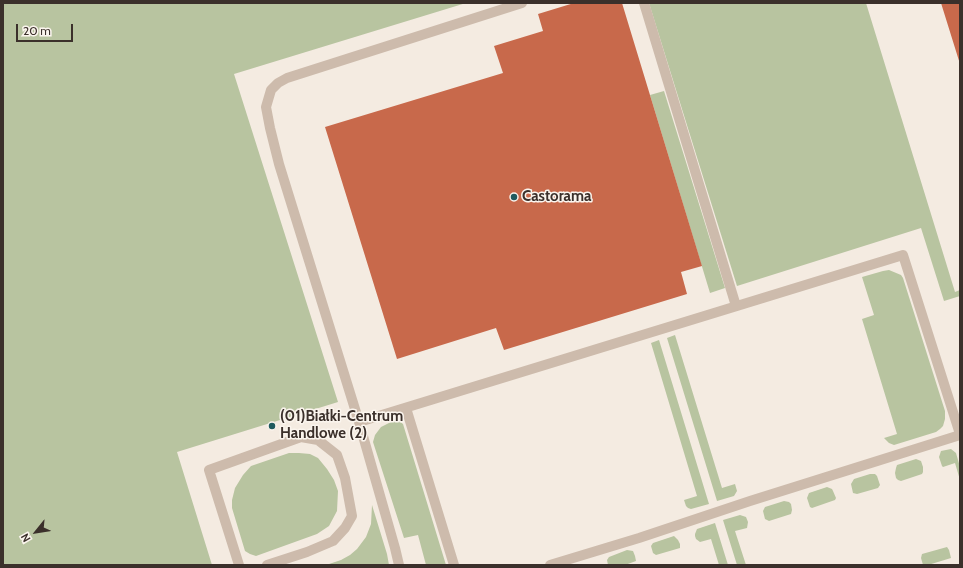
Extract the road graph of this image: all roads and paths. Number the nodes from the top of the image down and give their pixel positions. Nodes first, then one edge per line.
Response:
1 (522, 3) edge
2 (644, 3) edge
3 (736, 306) junction
4 (406, 408) junction
5 (359, 422) junction
6 (960, 435) edge
7 (239, 565) edge
8 (267, 565) edge
9 (399, 565) edge
10 (454, 565) edge
11 (550, 565) edge

1 - 5 lane
2 - 3 lane
3 - 4 lane
3 - 6 lane
4 - 5 lane
4 - 10 lane
5 - 9 lane
6 - 11 lane
7 - 8 lane

